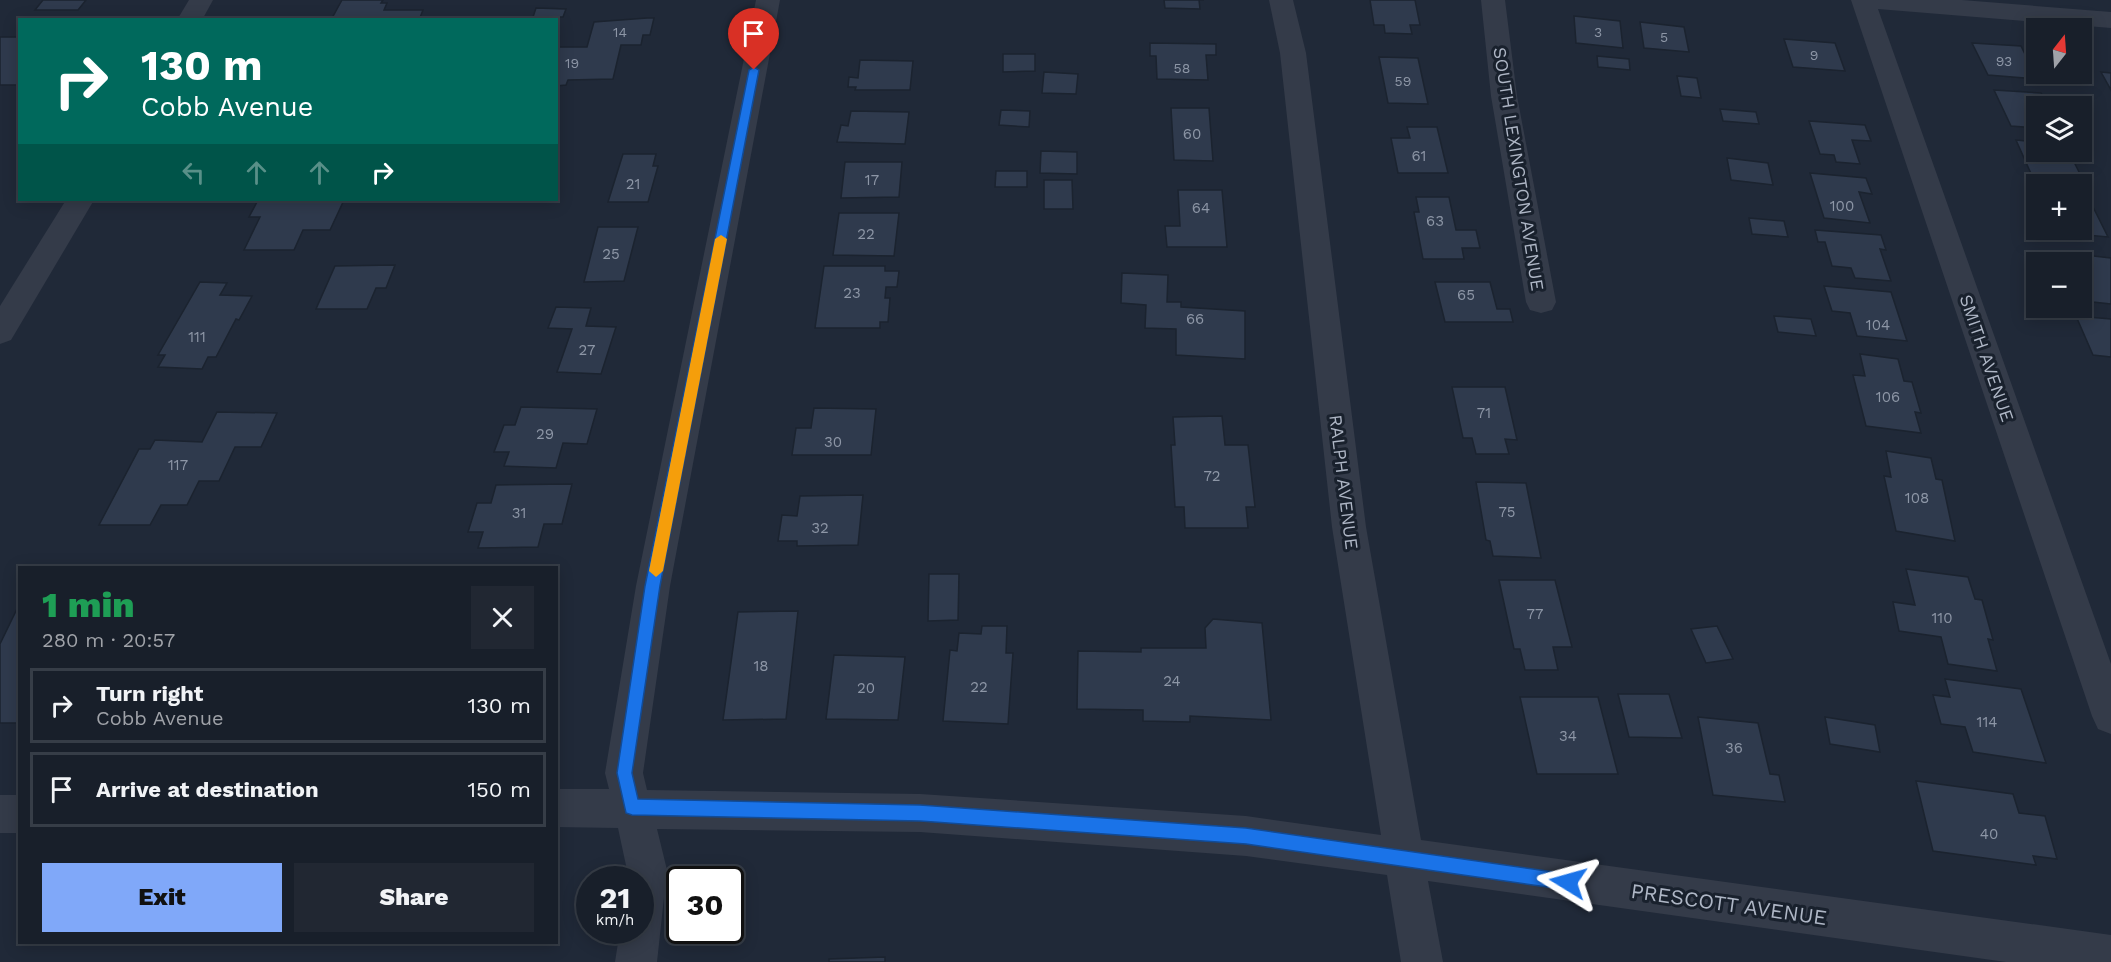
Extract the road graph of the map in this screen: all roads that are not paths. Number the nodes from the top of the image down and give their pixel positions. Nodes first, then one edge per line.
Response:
1 (201, 0) edge
2 (768, 0) edge
3 (1281, 0) edge
4 (1493, 0) edge
5 (1863, 0) edge
6 (1868, 0) edge
7 (190, 18) edge
8 (2111, 20) edge
9 (79, 201) edge
10 (1541, 302) dead end
11 (0, 332) edge
12 (2111, 716) edge
13 (632, 807) junction
14 (558, 808) edge
15 (0, 814) edge
16 (18, 814) edge
17 (1403, 859) junction
18 (645, 866) edge
19 (638, 944) edge
20 (2111, 956) edge
21 (636, 962) edge
22 (1422, 962) edge

1 - 7 street
2 - 13 street
3 - 17 street, RALPH AVENUE
4 - 10 street, SOUTH LEXINGTON AVENUE
5 - 12 street, SMITH AVENUE
6 - 8 street
9 - 11 street
13 - 14 street, PRESCOTT AVENUE
13 - 17 street, PRESCOTT AVENUE
13 - 18 street
15 - 16 street
17 - 20 street, PRESCOTT AVENUE
17 - 22 street, RALPH AVENUE
19 - 21 street

